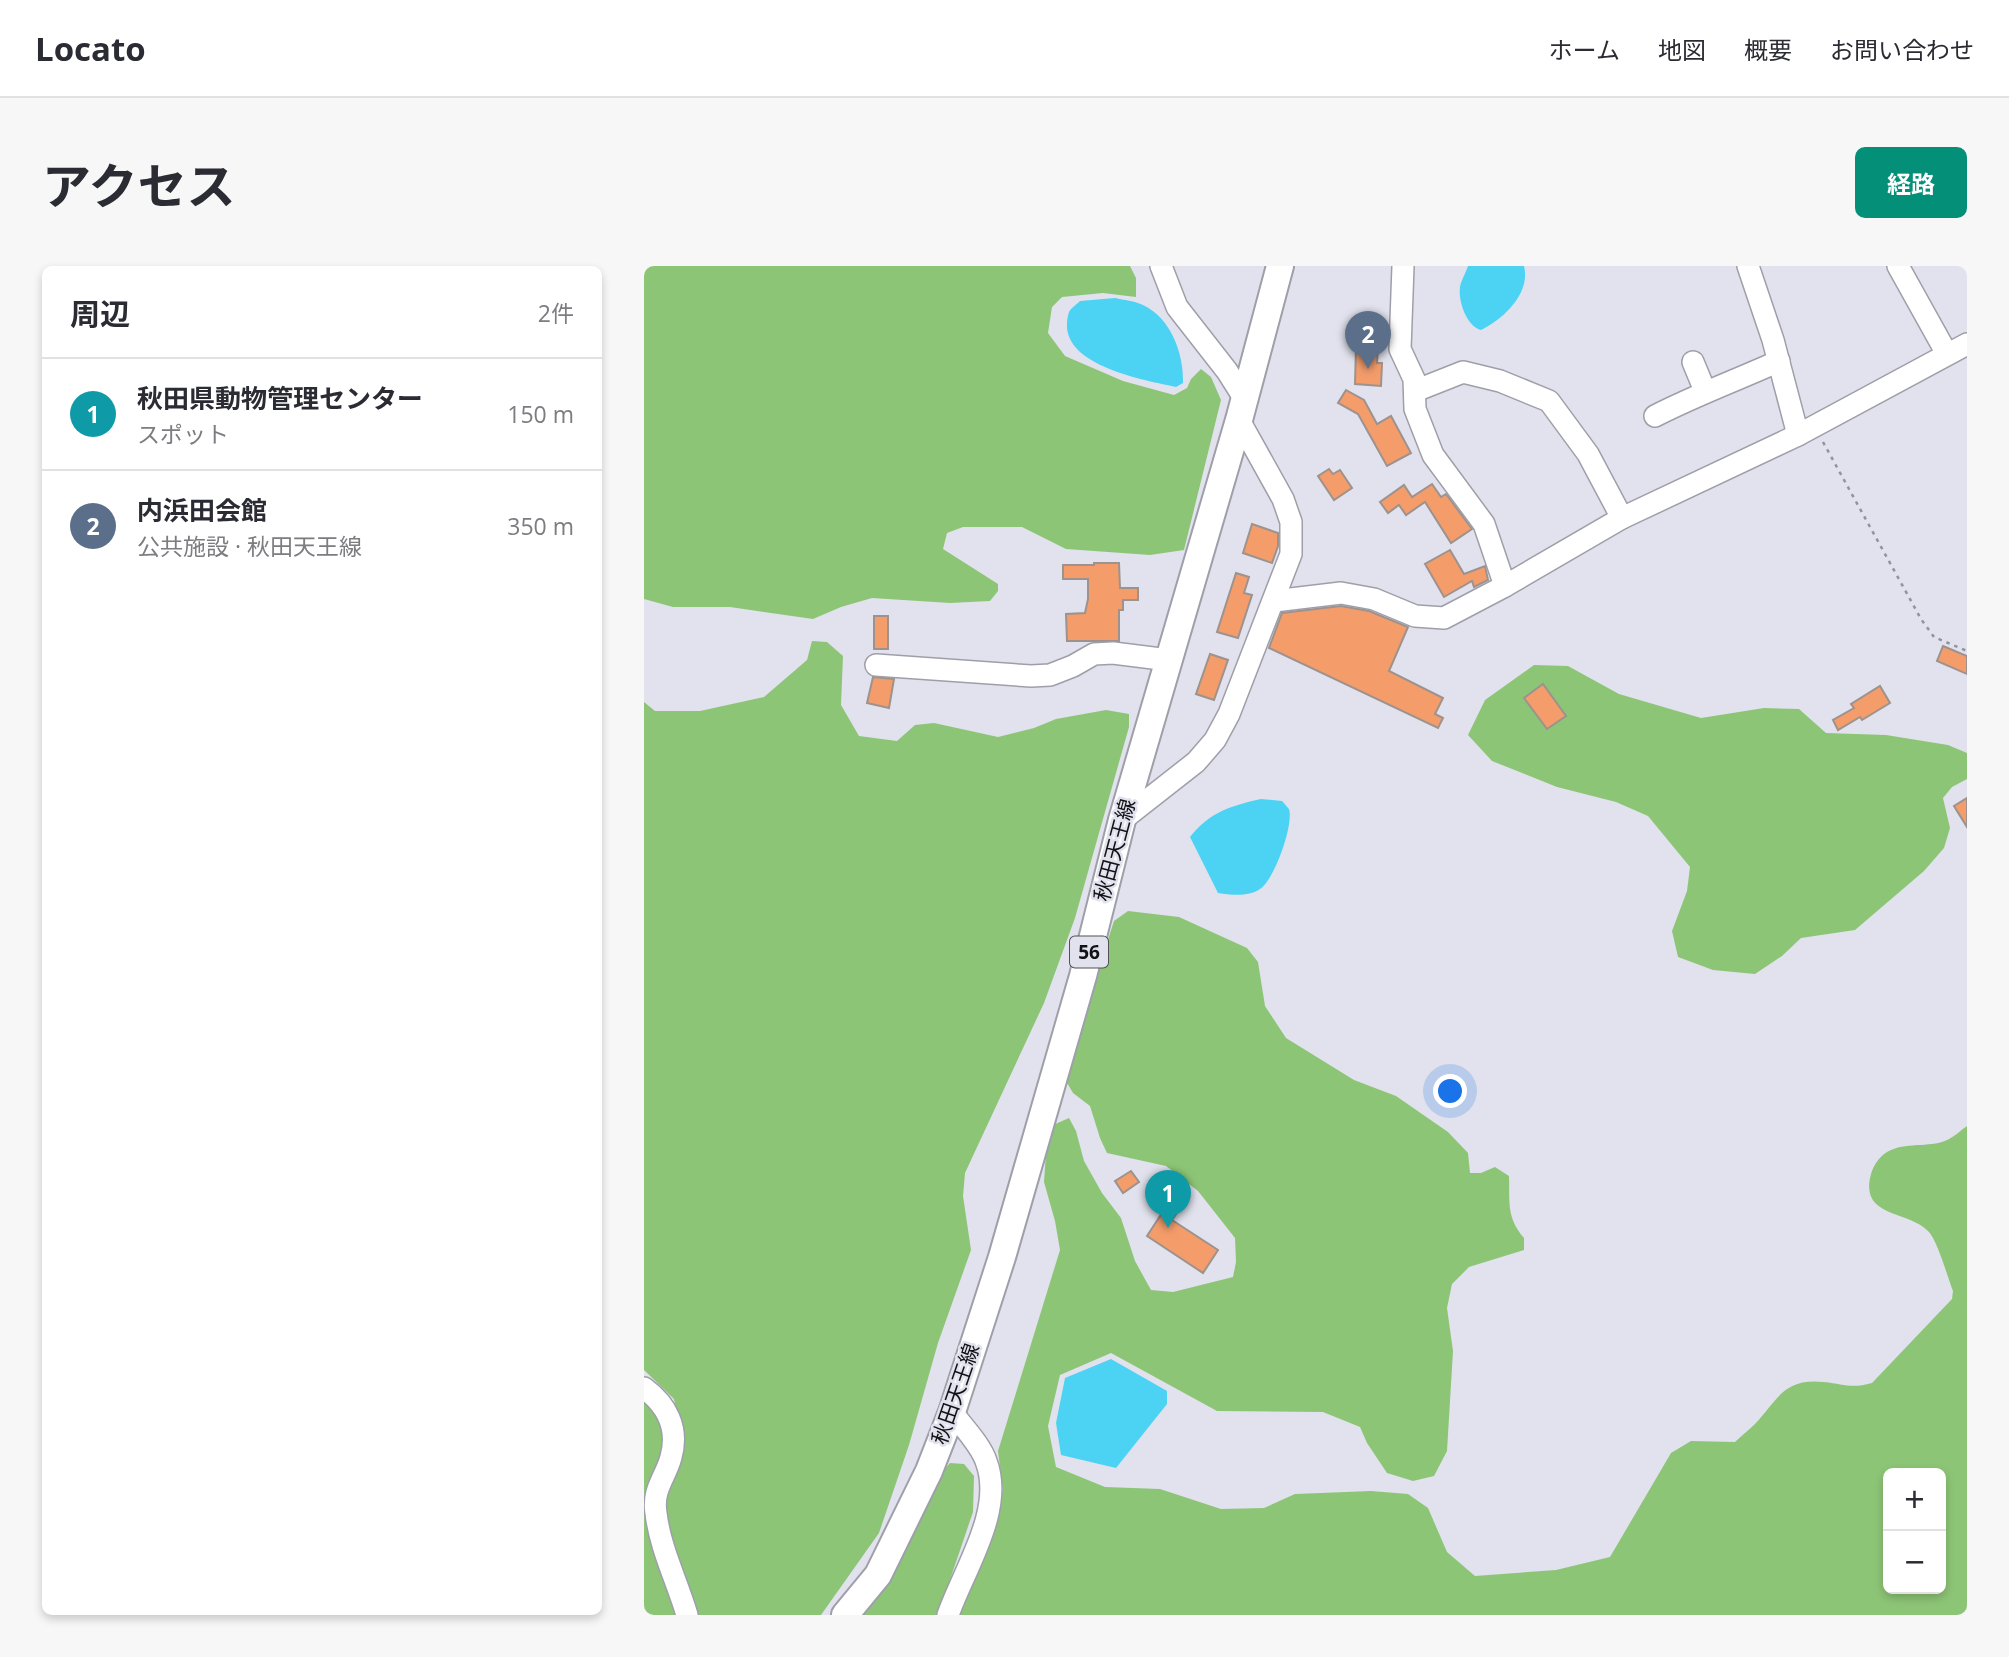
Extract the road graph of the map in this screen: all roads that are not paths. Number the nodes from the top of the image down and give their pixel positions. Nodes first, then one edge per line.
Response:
1 (1161, 266) edge
2 (1279, 266) edge
3 (1403, 266) edge
4 (1748, 266) edge
5 (1898, 266) edge
6 (1967, 344) edge
7 (1947, 354) junction
8 (1779, 360) junction
9 (1693, 362) dead end
10 (1415, 391) junction
11 (1705, 391) junction
12 (1241, 409) junction
13 (1655, 415) dead end
14 (1806, 431) junction
15 (1622, 518) junction
16 (1505, 586) junction
17 (1274, 601) junction
18 (1169, 660) junction
19 (876, 665) dead end
20 (1122, 820) junction
21 (644, 1388) edge
22 (952, 1412) junction
23 (687, 1615) edge
24 (845, 1615) edge
25 (948, 1615) edge

1 - 12 street
2 - 12 main road, 秋田天王線 / 56
3 - 10 street
4 - 8 street
5 - 7 street
6 - 7 street
7 - 14 street
8 - 11 street
8 - 14 street
9 - 11 street
10 - 15 street
10 - 16 street
11 - 13 street
12 - 17 street
12 - 18 main road, 秋田天王線 / 56
14 - 15 street
15 - 16 street
16 - 17 street
17 - 20 street
18 - 19 street
18 - 20 main road, 秋田天王線 / 56
20 - 22 main road, 秋田天王線 / 56
21 - 23 street
22 - 24 main road, 秋田天王線 / 56
22 - 25 street

